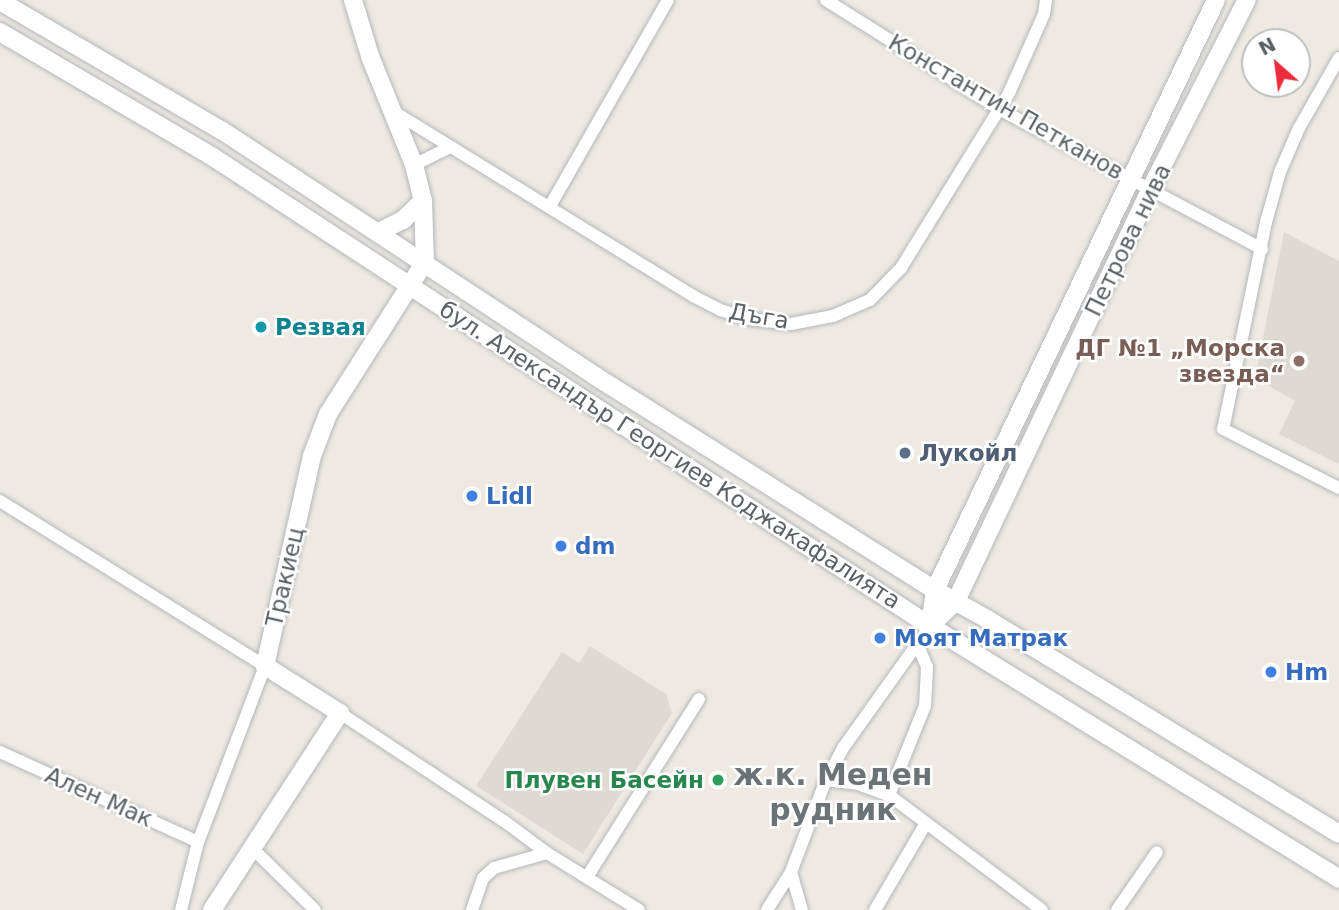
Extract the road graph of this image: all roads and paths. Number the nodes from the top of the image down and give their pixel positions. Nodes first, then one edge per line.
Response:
1 (353, 0) edge
2 (668, 0) edge
3 (826, 0) edge
4 (852, 0) edge
5 (1046, 0) edge
6 (1216, 0) edge
7 (1247, 0) edge
8 (0, 1) edge
9 (845, 12) junction
10 (0, 32) edge
11 (1339, 58) edge
12 (999, 109) junction
13 (391, 110) junction
14 (432, 136) junction
15 (406, 145) junction
16 (450, 147) junction
17 (414, 165) junction
18 (1129, 179) junction
19 (1150, 190) junction
20 (423, 201) junction
21 (550, 206) junction
22 (379, 232) junction
23 (1262, 249) junction
24 (425, 262) junction
25 (412, 285) junction
26 (1339, 488) edge
27 (0, 501) edge
28 (935, 590) junction
29 (956, 601) junction
30 (930, 626) junction
31 (917, 644) junction
32 (265, 666) junction
33 (699, 699) dead end
34 (340, 713) junction
35 (0, 752) edge
36 (826, 779) junction
37 (890, 795) junction
38 (926, 823) junction
39 (1339, 834) edge
40 (198, 842) junction
41 (252, 848) junction
42 (1157, 852) dead end
43 (547, 853) junction
44 (791, 872) junction
45 (587, 877) junction
46 (1339, 879) edge
47 (181, 910) edge
48 (212, 910) edge
49 (314, 910) edge
50 (472, 910) edge
51 (639, 910) edge
52 (767, 910) edge
53 (802, 910) edge
54 (875, 910) edge
55 (1042, 910) edge
56 (1117, 910) edge

1 - 13 main road
2 - 21 street
3 - 9 street, Константин Петканов
4 - 9 street
5 - 12 street, Дъга
6 - 18 main road, Петрова нива
7 - 19 main road, Петрова нива
8 - 22 main road, бул. Александър Георгиев Коджакафалията
9 - 12 street, Константин Петканов
10 - 25 main road, бул. Александър Георгиев Коджакафалията
11 - 23 street
12 - 18 street, Константин Петканов
12 - 21 street, Дъга
13 - 14 street, Дъга
13 - 15 main road
14 - 15 street
14 - 16 street, Дъга
15 - 17 main road
16 - 17 street
16 - 21 street, Дъга
17 - 20 main road
18 - 19 street, Константин Петканов
18 - 28 main road, Петрова нива
19 - 23 street, Константин Петканов
19 - 29 main road, Петрова нива
20 - 22 main road
20 - 24 main road
22 - 24 main road, бул. Александър Георгиев Коджакафалията
23 - 26 street
24 - 25 main road, Тракиец
24 - 28 main road, бул. Александър Георгиев Коджакафалията
25 - 30 main road, бул. Александър Георгиев Коджакафалията
25 - 32 main road, Тракиец
27 - 32 street
28 - 29 main road, бул. Александър Георгиев Коджакафалията
28 - 30 main road, Петрова нива
29 - 30 main road, Петрова нива
29 - 39 main road, бул. Александър Георгиев Коджакафалията
30 - 31 street, Петрова нива
30 - 46 main road, бул. Александър Георгиев Коджакафалията
31 - 36 street, Петрова нива
31 - 37 street
32 - 34 main road
32 - 40 street, Тракиец
33 - 45 street
34 - 41 main road
34 - 43 street
35 - 40 street, Ален Мак
36 - 37 street
36 - 44 street, Петрова нива
37 - 38 street
38 - 54 street
38 - 55 street
40 - 47 street, Тракиец
41 - 48 main road
41 - 49 street
42 - 56 street
43 - 45 street
43 - 50 street
44 - 52 street, Петрова нива
44 - 53 street
45 - 51 street

